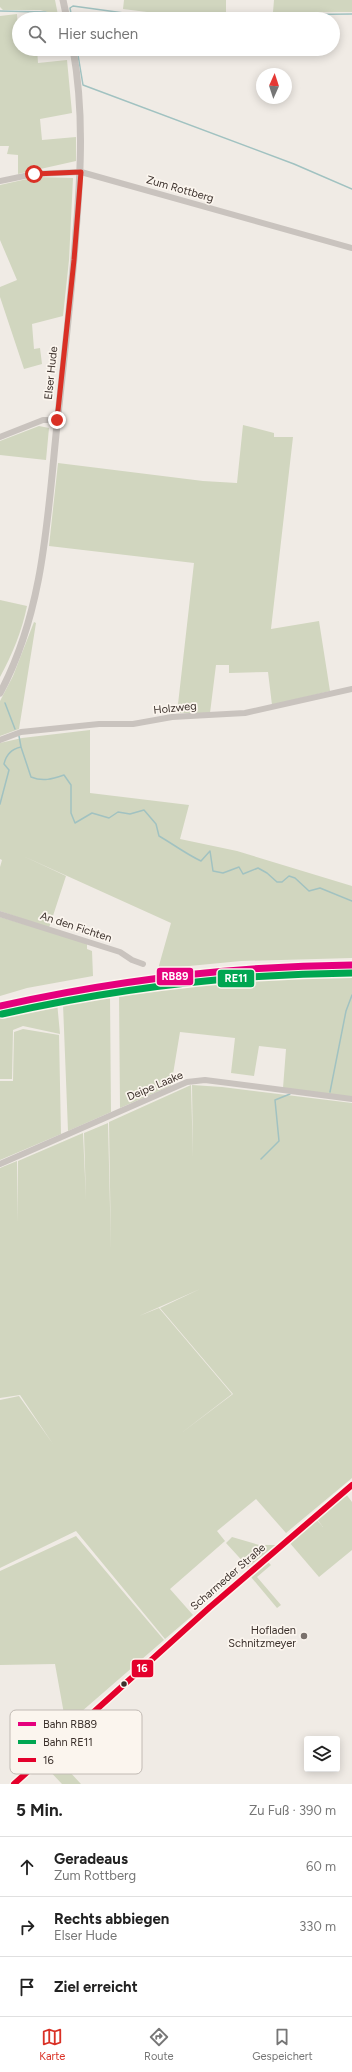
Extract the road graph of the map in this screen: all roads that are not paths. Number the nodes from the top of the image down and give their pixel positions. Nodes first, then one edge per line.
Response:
1 (62, 0) edge
2 (65, 12) edge
3 (74, 56) edge
4 (81, 172) junction
5 (0, 181) edge
6 (352, 248) edge
7 (57, 420) junction
8 (0, 437) edge
9 (352, 689) edge
10 (0, 693) edge
11 (0, 740) edge
12 (0, 914) edge
13 (143, 964) dead end
14 (352, 1099) edge
15 (0, 1164) edge
16 (352, 1485) edge
17 (96, 1710) edge
18 (25, 1774) edge
19 (14, 1784) edge

1 - 2 street
3 - 4 street, Elser Hude
4 - 5 street, Zum Rottberg
4 - 6 street, Zum Rottberg
4 - 7 street, Elser Hude
7 - 8 street
7 - 10 street, Elser Hude
9 - 11 street, Holzweg
12 - 13 street, An den Fichten
14 - 15 street, Deipe Laake
16 - 17 street, Scharmeder Straße
18 - 19 street, Scharmeder Straße

